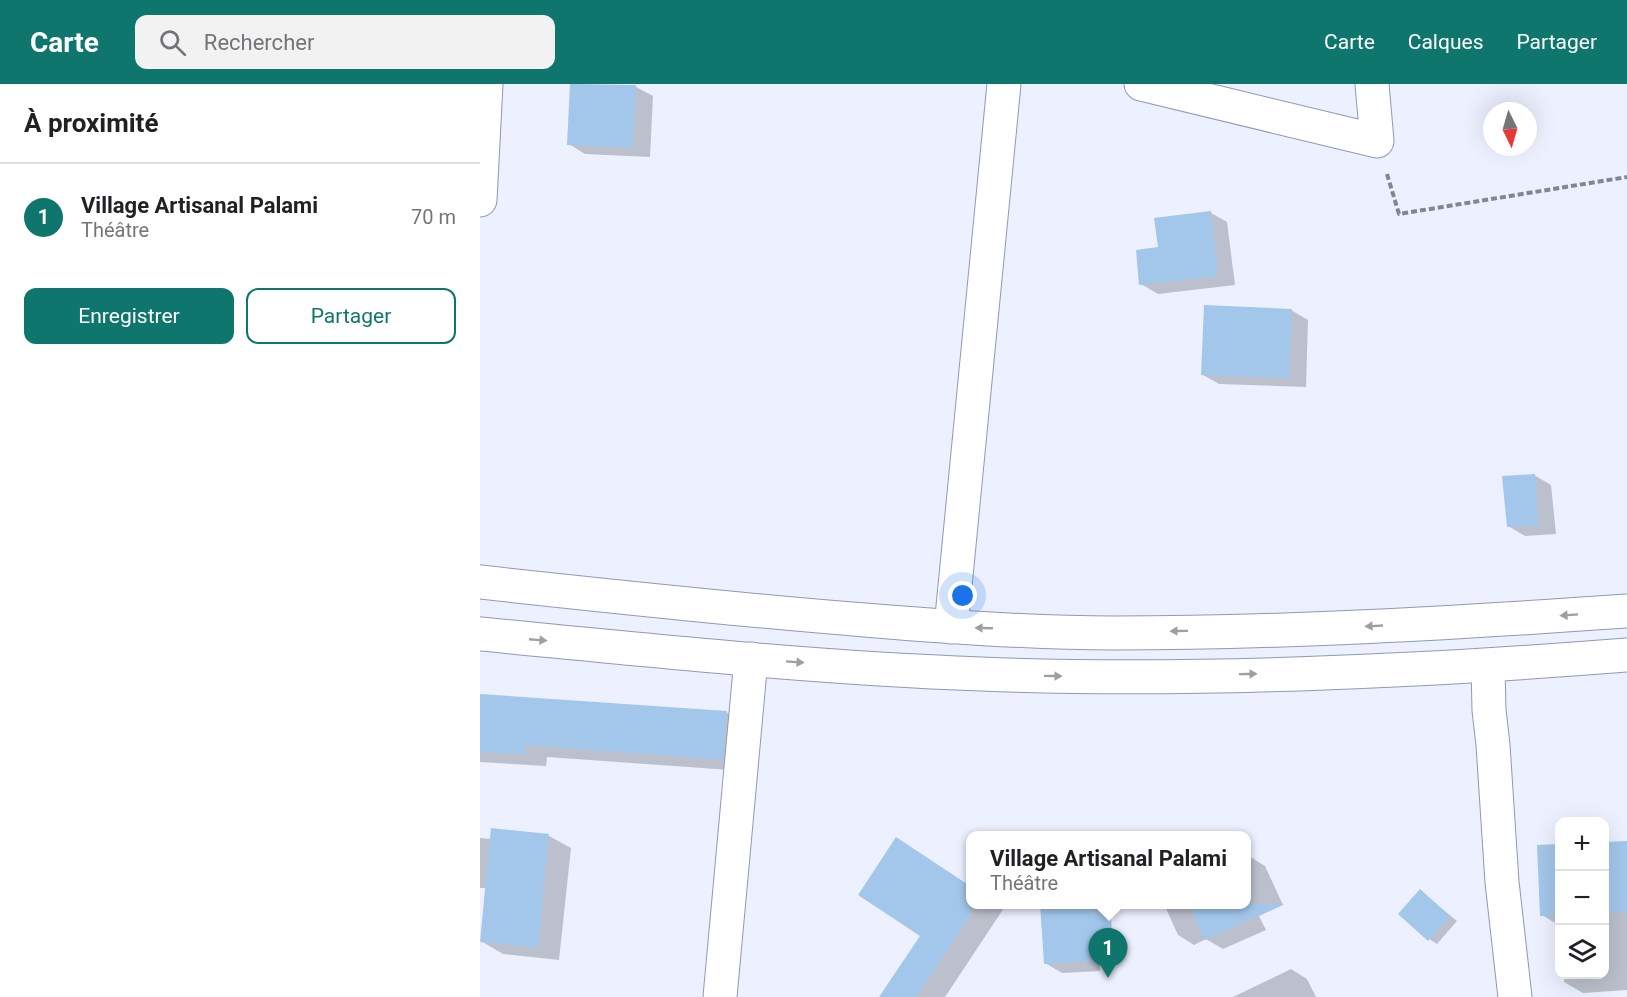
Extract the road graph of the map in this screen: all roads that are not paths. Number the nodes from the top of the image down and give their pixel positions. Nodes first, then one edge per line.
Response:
1 (486, 84) edge
2 (1004, 84) edge
3 (1141, 84) edge
4 (1372, 84) edge
5 (480, 200) edge
6 (480, 582) edge
7 (1627, 611) edge
8 (951, 627) junction
9 (480, 634) edge
10 (1627, 655) edge
11 (752, 659) junction
12 (1488, 666) junction
13 (720, 997) edge
14 (1515, 997) edge

1 - 5 main road
2 - 8 main road
3 - 4 main road
6 - 8 main road
7 -> 8 main road
9 -> 11 main road
10 - 12 main road
11 -> 12 main road
11 - 13 main road
12 - 14 main road

